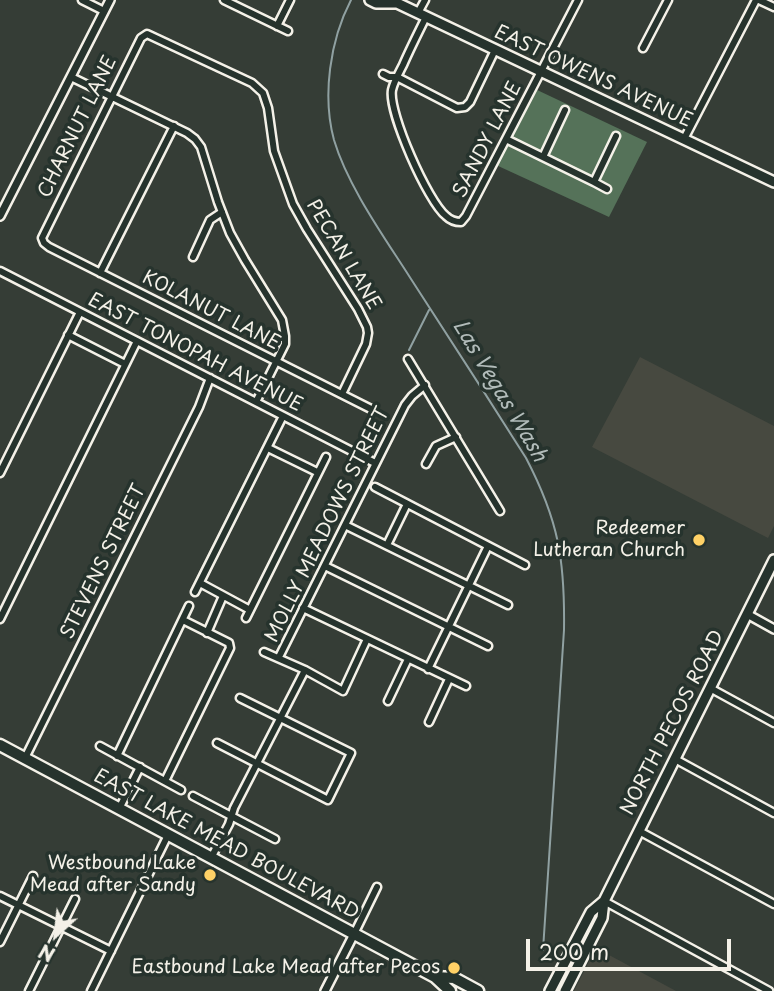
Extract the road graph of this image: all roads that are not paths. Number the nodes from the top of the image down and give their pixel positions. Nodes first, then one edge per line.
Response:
1 (82, 0) edge
2 (110, 0) edge
3 (225, 0) edge
4 (290, 0) edge
5 (425, 0) edge
6 (578, 0) edge
7 (668, 0) edge
8 (758, 0) edge
9 (373, 1) edge
10 (396, 2) edge
11 (774, 8) edge
12 (104, 11) junction
13 (422, 15) junction
14 (277, 26) junction
15 (288, 31) dead end
16 (147, 34) joint
17 (643, 48) dead end
18 (495, 50) junction
19 (541, 72) junction
20 (383, 74) dead end
21 (71, 77) junction
22 (397, 77) junction
23 (111, 96) junction
24 (565, 110) dead end
25 (174, 126) junction
26 (616, 136) dead end
27 (506, 139) junction
28 (684, 139) junction
29 (543, 156) junction
30 (594, 181) junction
31 (774, 182) edge
32 (607, 189) dead end
33 (222, 212) junction
34 (0, 216) edge
35 (42, 238) joint
36 (192, 257) dead end
37 (0, 271) edge
38 (100, 273) junction
39 (80, 312) junction
40 (68, 335) junction
41 (137, 341) junction
42 (408, 359) dead end
43 (276, 361) junction
44 (125, 364) junction
45 (210, 378) junction
46 (425, 385) junction
47 (342, 394) junction
48 (256, 402) junction
49 (370, 409) dead end
50 (284, 416) junction
51 (456, 437) junction
52 (268, 448) junction
53 (326, 457) dead end
54 (375, 463) junction
55 (426, 464) dead end
56 (317, 472) junction
57 (0, 473) edge
58 (374, 487) dead end
59 (407, 504) junction
60 (500, 511) dead end
61 (345, 524) junction
62 (387, 545) junction
63 (488, 546) junction
64 (774, 560) edge
65 (525, 565) dead end
66 (325, 566) junction
67 (200, 583) junction
68 (468, 586) junction
69 (195, 592) dead end
70 (223, 596) junction
71 (508, 605) dead end
72 (189, 606) dead end
73 (303, 608) junction
74 (250, 610) junction
75 (747, 614) junction
76 (246, 618) dead end
77 (0, 619) edge
78 (183, 620) junction
79 (449, 626) junction
80 (774, 629) edge
81 (207, 633) junction
82 (368, 639) junction
83 (488, 646) dead end
84 (264, 652) dead end
85 (279, 657) junction
86 (408, 659) junction
87 (428, 669) junction
88 (305, 670) junction
89 (449, 679) junction
90 (466, 686) dead end
91 (710, 688) junction
92 (240, 698) dead end
93 (388, 701) dead end
94 (281, 718) junction
95 (429, 722) dead end
96 (774, 723) edge
97 (217, 743) dead end
98 (0, 745) edge
99 (100, 746) dead end
100 (117, 755) junction
101 (25, 758) junction
102 (675, 759) junction
103 (257, 764) junction
104 (140, 767) junction
105 (165, 781) junction
106 (181, 790) dead end
107 (193, 796) dead end
108 (119, 809) junction
109 (774, 813) edge
110 (232, 817) junction
111 (639, 831) junction
112 (168, 835) junction
113 (275, 839) dead end
114 (211, 858) junction
115 (33, 876) dead end
116 (377, 887) dead end
117 (0, 896) edge
118 (75, 899) dead end
119 (604, 901) junction
120 (774, 904) edge
121 (19, 905) junction
122 (61, 927) junction
123 (354, 934) junction
124 (0, 942) edge
125 (111, 951) junction
126 (435, 976) junction
127 (29, 991) edge
128 (91, 991) edge
129 (325, 991) edge
130 (450, 991) edge
131 (478, 991) edge
132 (550, 991) edge
133 (565, 991) edge
134 (769, 991) edge

1 - 12 street
2 - 12 street
3 - 14 street
4 - 14 street
5 - 13 street
6 - 19 street, SANDY LANE
7 - 17 street
8 - 11 street
8 - 28 street
9 - 10 main road, EAST OWENS AVENUE
10 - 13 main road, EAST OWENS AVENUE
12 - 21 street
13 - 18 main road, EAST OWENS AVENUE
13 - 22 street
14 - 15 street
16 - 23 street, CHARNUT LANE
16 - 47 street, PECAN LANE
18 - 19 main road, EAST OWENS AVENUE
18 - 22 street
19 - 27 street, SANDY LANE
19 - 28 main road, EAST OWENS AVENUE
20 - 22 street
21 - 23 street
21 - 34 street
22 - 27 street, SANDY LANE
23 - 25 street
23 - 35 street, CHARNUT LANE
24 - 29 street
25 - 33 street
25 - 38 street
26 - 30 street
27 - 29 street
28 - 31 main road, EAST OWENS AVENUE
29 - 30 street
30 - 32 street
33 - 36 street
33 - 43 street
35 - 38 street, KOLANUT LANE
37 - 39 street, EAST TONOPAH AVENUE
38 - 43 street, KOLANUT LANE
39 - 40 street
39 - 41 street, EAST TONOPAH AVENUE
40 - 44 street
40 - 57 street
41 - 44 street
41 - 45 street, EAST TONOPAH AVENUE
42 - 46 street
43 - 47 street, KOLANUT LANE
43 - 48 street
44 - 77 street
45 - 48 street, EAST TONOPAH AVENUE
45 - 101 street, STEVENS STREET
46 - 51 street
46 - 54 street, MOLLY MEADOWS STREET
47 - 49 street, KOLANUT LANE
48 - 50 street, EAST TONOPAH AVENUE
50 - 52 street
50 - 54 street, EAST TONOPAH AVENUE
51 - 55 street
51 - 60 street
52 - 56 street
52 - 67 street
53 - 56 street
54 - 61 street, MOLLY MEADOWS STREET
56 - 74 street
58 - 59 street
59 - 62 street
59 - 63 street
61 - 62 street
61 - 66 street, MOLLY MEADOWS STREET
62 - 68 street
63 - 65 street
63 - 68 street
64 - 75 main road, NORTH PECOS ROAD
66 - 73 street, MOLLY MEADOWS STREET
66 - 79 street
67 - 69 street
67 - 70 street
68 - 71 street
68 - 79 street
70 - 74 street
70 - 81 street
72 - 78 street
73 - 82 street
73 - 85 street, MOLLY MEADOWS STREET
74 - 76 street
75 - 80 street
75 - 91 main road, NORTH PECOS ROAD
78 - 81 street
78 - 100 street
79 - 83 street
79 - 87 street
81 - 105 street
82 - 86 street
82 - 88 street, MOLLY MEADOWS STREET
84 - 85 street
85 - 88 street, MOLLY MEADOWS STREET
86 - 87 street
86 - 93 street
87 - 89 street
88 - 94 street
89 - 90 street
89 - 95 street
91 - 96 street
91 - 102 main road, NORTH PECOS ROAD
92 - 94 street
94 - 103 street
94 - 103 street
97 - 103 street
98 - 101 main road, EAST LAKE MEAD BOULEVARD
99 - 100 street
100 - 104 street
101 - 108 main road, EAST LAKE MEAD BOULEVARD
102 - 109 street
102 - 111 main road, NORTH PECOS ROAD
103 - 110 street
104 - 105 street
104 - 108 street
105 - 106 street
107 - 110 street
108 - 112 main road, EAST LAKE MEAD BOULEVARD
110 - 113 street
110 - 114 street
111 - 119 main road, NORTH PECOS ROAD
111 - 120 street
112 - 114 main road, EAST LAKE MEAD BOULEVARD
112 - 125 street
114 - 123 main road, EAST LAKE MEAD BOULEVARD
115 - 121 street
116 - 123 street
117 - 121 street
118 - 122 street
119 - 132 main road, NORTH PECOS ROAD
119 - 133 main road, NORTH PECOS ROAD
119 - 134 street
121 - 122 street
121 - 124 street
122 - 125 street
122 - 127 street
123 - 126 main road, EAST LAKE MEAD BOULEVARD
123 - 129 street
125 - 128 street
126 - 130 main road, EAST LAKE MEAD BOULEVARD
126 - 131 main road, EAST LAKE MEAD BOULEVARD

